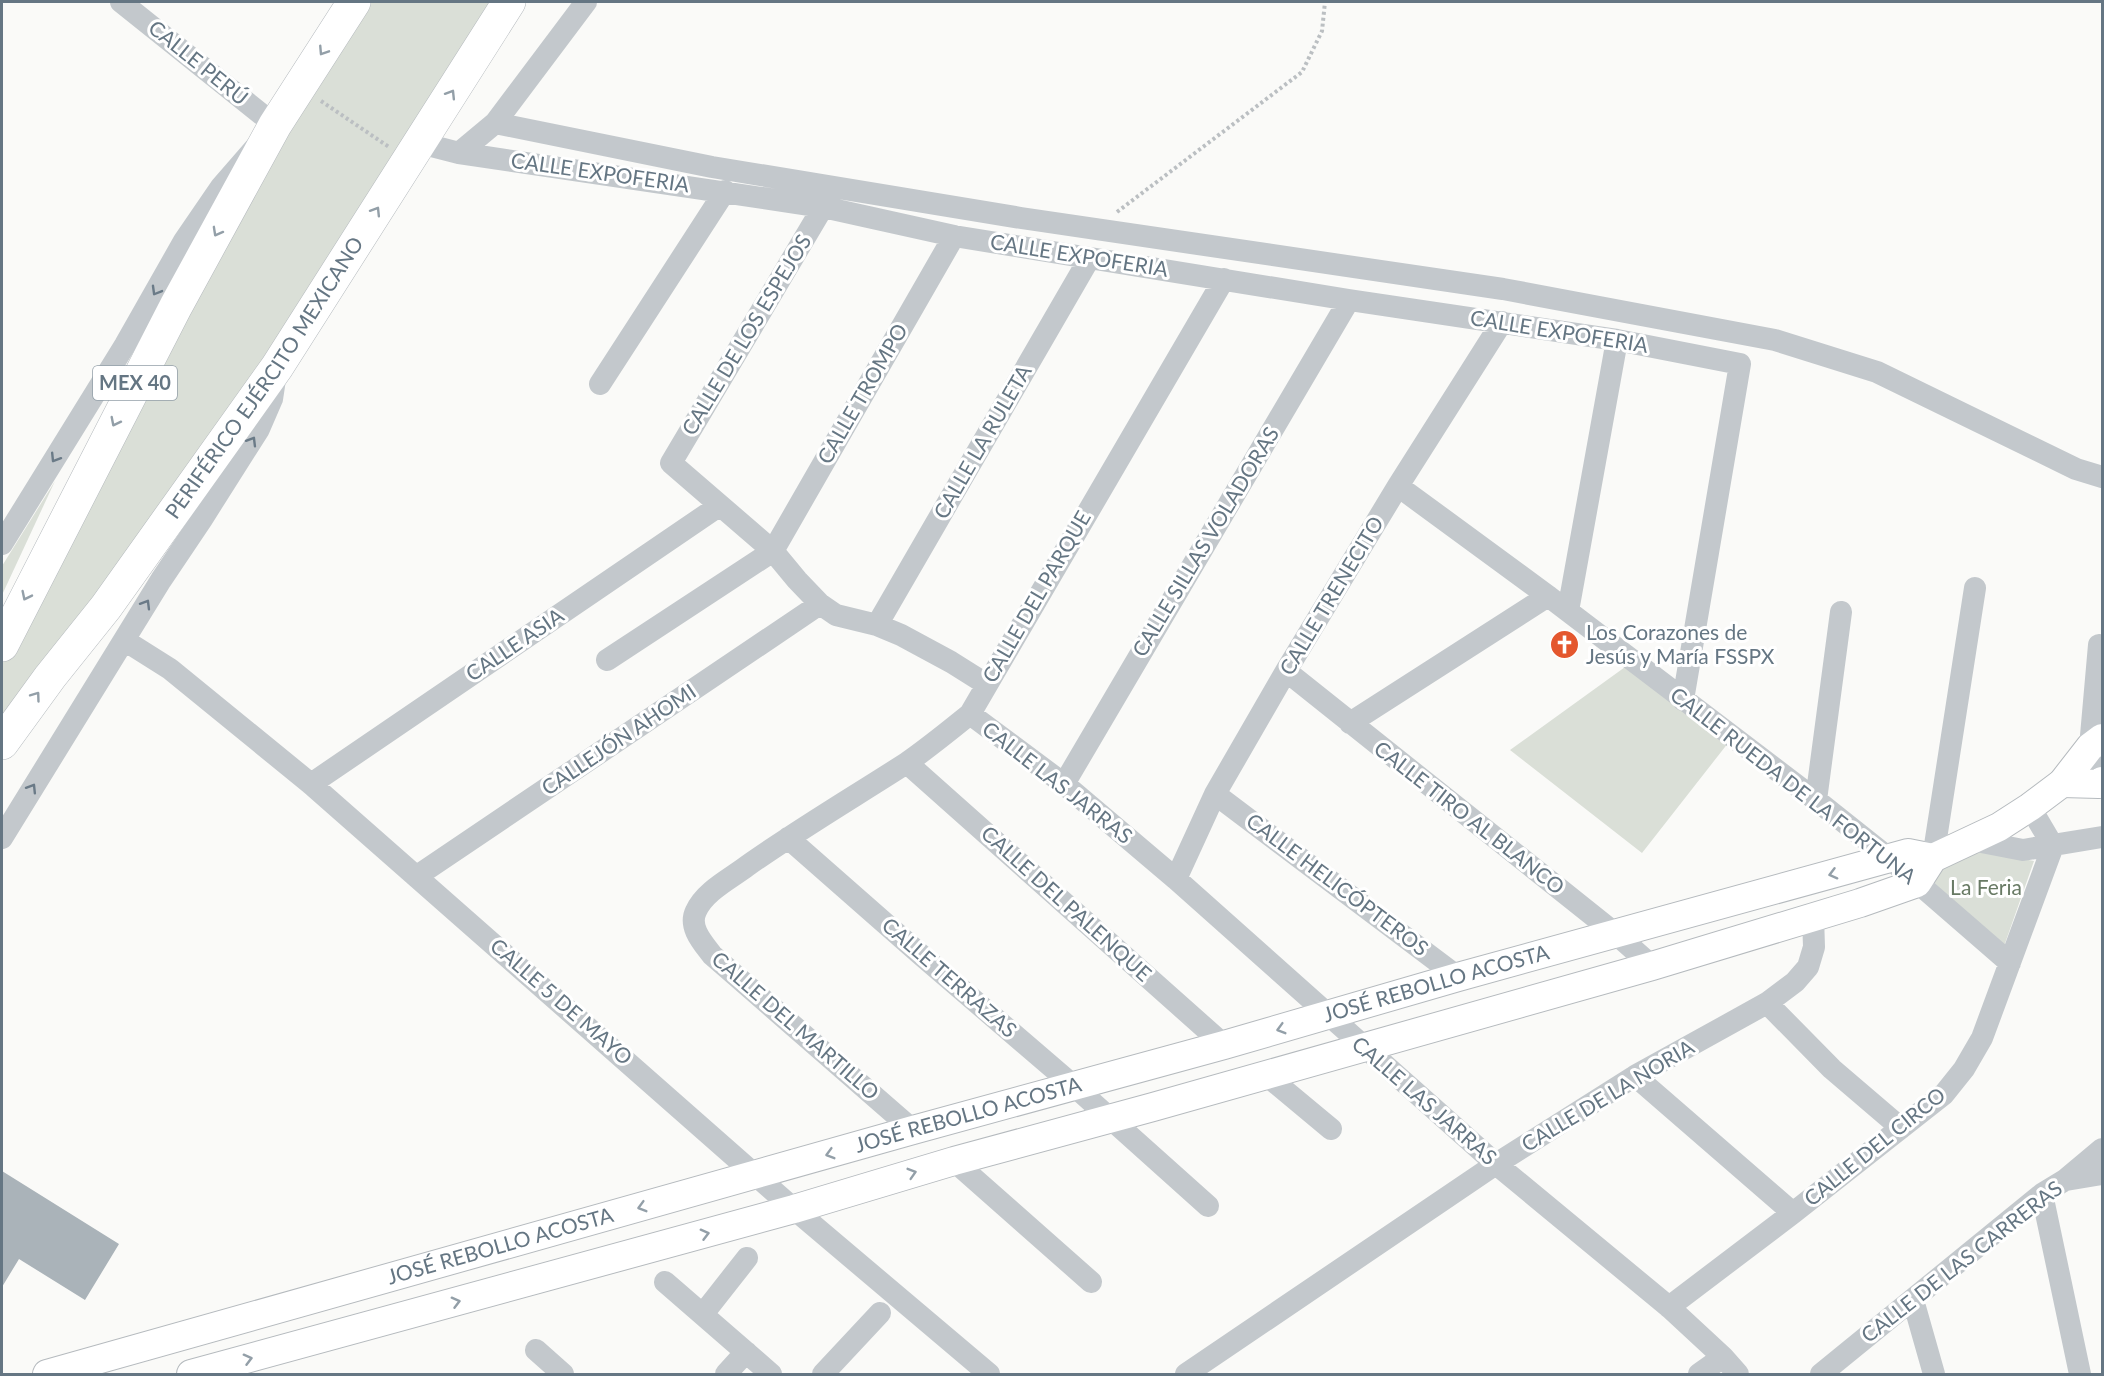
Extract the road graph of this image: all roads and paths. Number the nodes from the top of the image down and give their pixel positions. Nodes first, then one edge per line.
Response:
1 (121, 2) edge
2 (354, 2) edge
3 (509, 2) edge
4 (586, 2) edge
5 (1325, 2) edge
6 (300, 87) junction
7 (495, 123) junction
8 (275, 125) junction
9 (414, 152) junction
10 (459, 153) junction
11 (725, 191) junction
12 (823, 207) junction
13 (1095, 229) junction
14 (954, 236) junction
15 (1089, 259) junction
16 (1224, 279) junction
17 (1349, 300) junction
18 (1502, 322) junction
19 (1617, 340) junction
20 (277, 367) junction
21 (600, 384) dead end
22 (2103, 477) edge
23 (1398, 486) junction
24 (719, 506) junction
25 (2, 541) edge
26 (773, 551) junction
27 (1976, 588) dead end
28 (1548, 596) junction
29 (820, 604) junction
30 (1568, 611) junction
31 (1841, 612) dead end
32 (878, 625) junction
33 (124, 640) junction
34 (2, 645) edge
35 (2098, 645) dead end
36 (607, 660) dead end
37 (1286, 671) junction
38 (986, 684) junction
39 (1683, 700) junction
40 (970, 714) junction
41 (1350, 723) junction
42 (2, 743) edge
43 (2096, 743) edge
44 (907, 763) junction
45 (2062, 783) junction
46 (2101, 783) edge
47 (311, 784) junction
48 (1064, 784) junction
49 (1215, 794) junction
50 (1816, 800) junction
51 (2030, 807) junction
52 (2, 837) edge
53 (2103, 837) edge
54 (788, 838) junction
55 (1971, 840) junction
56 (2053, 846) junction
57 (1889, 858) junction
58 (1933, 858) junction
59 (417, 876) junction
60 (1176, 879) junction
61 (1917, 883) junction
62 (694, 913) joint
63 (1813, 916) junction
64 (1616, 934) junction
65 (2010, 963) junction
66 (1652, 966) junction
67 (1458, 977) junction
68 (1767, 1004) junction
69 (1328, 1015) junction
70 (1224, 1045) junction
71 (1364, 1048) junction
72 (1266, 1075) junction
73 (1635, 1076) junction
74 (1074, 1086) junction
75 (1110, 1119) junction
76 (1901, 1128) junction
77 (1331, 1129) dead end
78 (913, 1130) junction
79 (2103, 1149) edge
80 (954, 1161) junction
81 (1496, 1164) junction
82 (2103, 1174) edge
83 (757, 1175) junction
84 (2065, 1180) junction
85 (2042, 1194) junction
86 (1208, 1206) dead end
87 (794, 1209) junction
88 (1793, 1213) junction
89 (747, 1258) dead end
90 (399, 1275) junction
91 (665, 1282) dead end
92 (1091, 1282) dead end
93 (1913, 1300) junction
94 (1669, 1307) junction
95 (880, 1312) dead end
96 (703, 1314) junction
97 (411, 1315) junction
98 (536, 1350) dead end
99 (1723, 1357) junction
100 (758, 1367) edge
101 (47, 1374) edge
102 (191, 1374) edge
103 (563, 1374) edge
104 (726, 1374) edge
105 (823, 1374) edge
106 (989, 1374) edge
107 (1186, 1374) edge
108 (1699, 1374) edge
109 (1738, 1374) edge
110 (1821, 1374) edge
111 (1934, 1374) edge
112 (2079, 1374) edge

1 - 8 street, CALLE PERÚ
2 -> 6 highway, MEX 40
9 -> 3 highway, PERIFÉRICO EJÉRCITO MEXICANO
4 - 7 street
5 - 13 path
6 - 8 highway, MEX 40
6 - 9 path
7 - 10 street
7 - 13 street
8 -> 25 street
8 -> 34 highway, MEX 40
9 - 10 street, CALLE EXPOFERIA
20 -> 9 highway, PERIFÉRICO EJÉRCITO MEXICANO
10 - 11 street, CALLE EXPOFERIA
11 - 12 street, CALLE EXPOFERIA
11 - 21 street
12 - 14 street, CALLE EXPOFERIA
12 - 24 street, CALLE DE LOS ESPEJOS
13 - 22 street
14 - 15 street, CALLE EXPOFERIA
14 - 26 street, CALLE TROMPO
15 - 16 street, CALLE EXPOFERIA
15 - 32 street, CALLE LA RULETA
16 - 17 street, CALLE EXPOFERIA
16 - 38 street, CALLE DEL PARQUE
17 - 18 street, CALLE EXPOFERIA
17 - 48 street, CALLE SILLAS VOLADORAS
18 - 19 street, CALLE EXPOFERIA
18 - 23 street, CALLE TRENECITO
19 - 30 street
19 - 39 street, CALLE EXPOFERIA
33 -> 20 street
42 -> 20 highway, PERIFÉRICO EJÉRCITO MEXICANO
23 - 28 street, CALLE RUEDA DE LA FORTUNA
23 - 37 street, CALLE TRENECITO
24 - 26 street
24 - 47 street, CALLE ASIA
26 - 29 street
26 - 36 street
27 - 58 street
28 - 30 street, CALLE RUEDA DE LA FORTUNA
28 - 41 street
29 - 32 street
29 - 59 street, CALLEJÓN AHOMI
30 - 39 street, CALLE RUEDA DE LA FORTUNA
31 - 50 street
32 - 38 street
33 - 47 street, CALLE 5 DE MAYO
52 -> 33 street
35 - 43 street
37 - 41 street, CALLE TIRO AL BLANCO
37 - 49 street, CALLE TRENECITO
38 - 40 street, CALLE DEL PARQUE
39 - 50 street, CALLE RUEDA DE LA FORTUNA
40 - 44 street, CALLE DEL PARQUE
40 - 48 street, CALLE LAS JARRAS
41 - 64 street, CALLE TIRO AL BLANCO
43 - 45 main road
43 - 46 street
44 - 54 street, CALLE DEL PARQUE
44 - 70 street, CALLE DEL PALENQUE
45 - 46 main road
45 - 51 main road
47 - 59 street, CALLE 5 DE MAYO
48 - 60 street, CALLE LAS JARRAS
49 - 60 street, CALLE TRENECITO
49 - 67 street, CALLE HELICÓPTEROS
50 - 57 street, CALLE RUEDA DE LA FORTUNA
51 - 55 main road
51 - 56 street
53 - 56 street
54 - 62 street, CALLE DEL PARQUE
54 - 74 street, CALLE TERRAZAS
55 - 56 street
55 - 58 main road
56 - 65 street, CALLE DEL CIRCO
57 - 58 main road, JOSÉ REBOLLO ACOSTA
57 - 61 street, CALLE RUEDA DE LA FORTUNA
57 -> 64 main road, JOSÉ REBOLLO ACOSTA
58 - 61 main road
59 - 83 street, CALLE 5 DE MAYO
60 - 69 street, CALLE LAS JARRAS
61 - 63 main road, JOSÉ REBOLLO ACOSTA
61 - 65 street, CALLE RUEDA DE LA FORTUNA
62 - 78 street, CALLE DEL MARTILLO
63 - 66 main road, JOSÉ REBOLLO ACOSTA
63 - 68 street, CALLE DE LA NORIA
64 - 66 street, CALLE TIRO AL BLANCO
64 - 67 main road, JOSÉ REBOLLO ACOSTA
65 - 76 street, CALLE DEL CIRCO
66 - 71 main road, JOSÉ REBOLLO ACOSTA
67 - 69 main road, JOSÉ REBOLLO ACOSTA
68 - 73 street, CALLE DE LA NORIA
68 - 76 street
69 -> 70 main road, JOSÉ REBOLLO ACOSTA
69 - 71 street, CALLE LAS JARRAS
70 - 74 main road, JOSÉ REBOLLO ACOSTA
71 - 72 main road, JOSÉ REBOLLO ACOSTA
71 - 81 street, CALLE LAS JARRAS
72 - 75 main road, JOSÉ REBOLLO ACOSTA
72 - 77 street
73 - 81 street, CALLE DE LA NORIA
73 - 88 street
74 - 75 street, CALLE TERRAZAS
74 - 78 main road, JOSÉ REBOLLO ACOSTA
75 - 80 main road, JOSÉ REBOLLO ACOSTA
75 - 86 street, CALLE TERRAZAS
76 - 88 street, CALLE DEL CIRCO
78 -> 83 main road, JOSÉ REBOLLO ACOSTA
79 - 84 street, CALLE DE LAS CARRERAS
87 -> 80 main road, JOSÉ REBOLLO ACOSTA
80 - 92 street
81 - 94 street, CALLE LAS JARRAS
81 - 107 street, CALLE DE LA NORIA
82 - 84 street
83 - 87 street, CALLE 5 DE MAYO
83 -> 90 main road, JOSÉ REBOLLO ACOSTA
84 - 85 street, CALLE DE LAS CARRERAS
85 - 93 street, CALLE DE LAS CARRERAS
85 - 112 street
97 -> 87 main road, JOSÉ REBOLLO ACOSTA
87 - 106 street, CALLE 5 DE MAYO
88 - 94 street, CALLE DEL CIRCO
89 - 96 street
90 - 97 main road
90 - 101 main road, JOSÉ REBOLLO ACOSTA
91 - 96 street
93 - 110 street, CALLE DE LAS CARRERAS
93 - 111 street
94 - 99 street, CALLE LAS JARRAS
95 - 105 street
96 - 100 street
102 -> 97 main road, JOSÉ REBOLLO ACOSTA
98 - 103 street
99 - 108 street
99 - 109 street, CALLE LAS JARRAS
100 - 104 street

